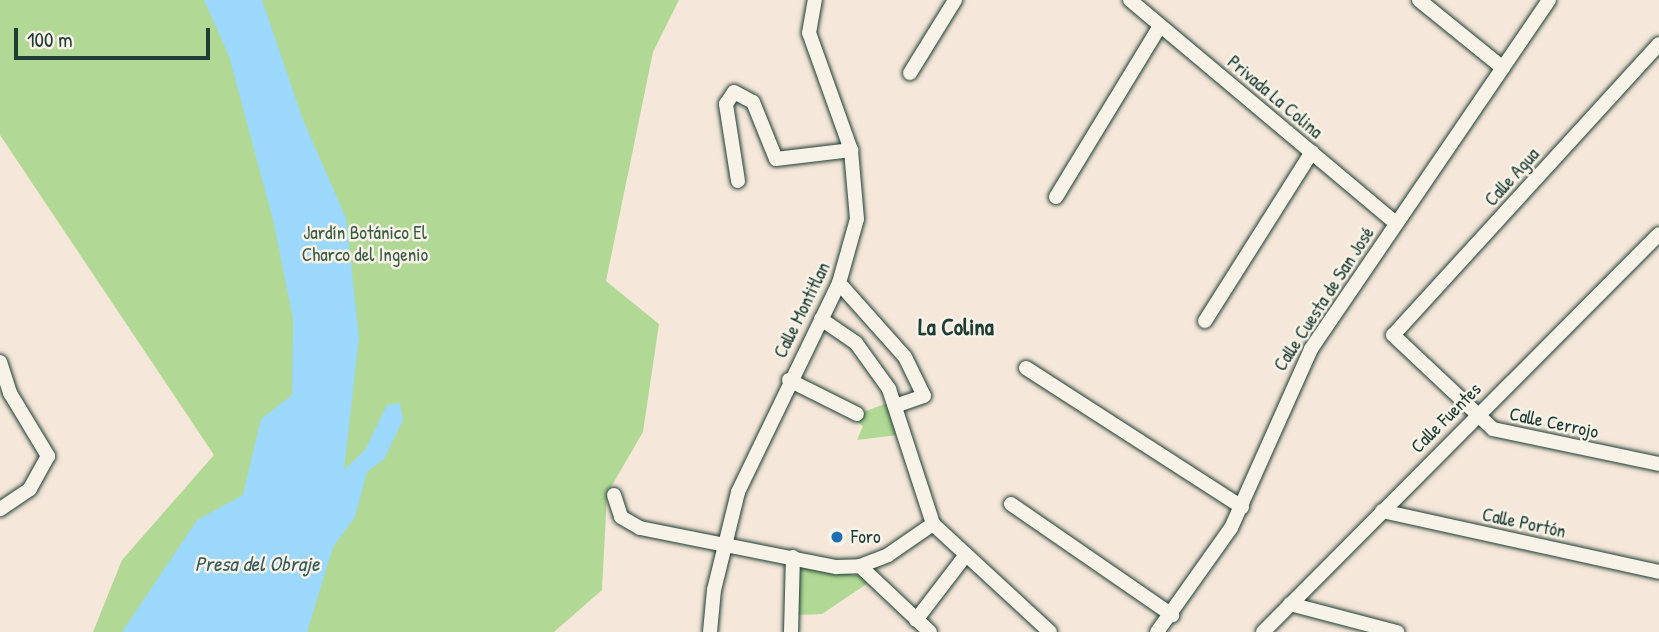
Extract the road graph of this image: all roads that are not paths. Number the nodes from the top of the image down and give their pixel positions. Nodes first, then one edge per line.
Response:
1 (815, 0) edge
2 (955, 0) edge
3 (1130, 0) edge
4 (1419, 0) edge
5 (1549, 0) edge
6 (1160, 26) junction
7 (1659, 44) edge
8 (1503, 68) junction
9 (910, 73) dead end
10 (851, 150) junction
11 (1312, 152) junction
12 (738, 181) dead end
13 (1056, 197) dead end
14 (1396, 223) junction
15 (1659, 233) edge
16 (839, 283) junction
17 (821, 319) junction
18 (1205, 321) dead end
19 (1394, 335) joint
20 (0, 362) edge
21 (1026, 368) dead end
22 (789, 380) junction
23 (895, 405) junction
24 (857, 414) dead end
25 (1475, 416) junction
26 (1659, 464) edge
27 (614, 495) dead end
28 (1011, 504) dead end
29 (1242, 506) junction
30 (0, 509) edge
31 (1381, 511) junction
32 (933, 524) junction
33 (724, 541) junction
34 (965, 556) junction
35 (793, 557) junction
36 (860, 566) junction
37 (1659, 572) edge
38 (1290, 604) junction
39 (1172, 615) junction
40 (916, 620) junction
41 (710, 632) edge
42 (791, 632) edge
43 (930, 632) edge
44 (1049, 632) edge
45 (1157, 632) edge
46 (1263, 632) edge
47 (1397, 632) edge

1 - 10 street, Calle Montitlan
2 - 9 street
3 - 6 street, Privada La Colina
4 - 8 street
5 - 8 street, Calle Cuesta de San José
6 - 11 street, Privada La Colina
6 - 13 street
7 - 19 street, Calle Agua
8 - 14 street, Calle Cuesta de San José
10 - 12 street
10 - 16 street, Calle Montitlan
11 - 14 street, Privada La Colina
11 - 18 street
14 - 29 street, Calle Cuesta de San José
15 - 25 street, Calle Fuentes
16 - 17 street, Calle Montitlan
16 - 23 street
17 - 22 street, Calle Montitlan
17 - 23 street
19 - 25 street, Calle Cerrojo
20 - 30 street
21 - 29 street
22 - 24 street
22 - 33 street, Calle Montitlan
23 - 32 street
25 - 26 street, Calle Cerrojo
25 - 31 street, Calle Fuentes
27 - 33 street
28 - 39 street
29 - 39 street, Calle Cuesta de San José
31 - 37 street, Calle Portón
31 - 38 street, Calle Fuentes
32 - 34 street
32 - 36 street
33 - 35 street
33 - 41 street, Calle Montitlan
34 - 40 street
34 - 44 street
35 - 36 street
35 - 42 street
36 - 40 street
38 - 46 street, Calle Fuentes
38 - 47 street
39 - 45 street, Calle Cuesta de San José
40 - 43 street

